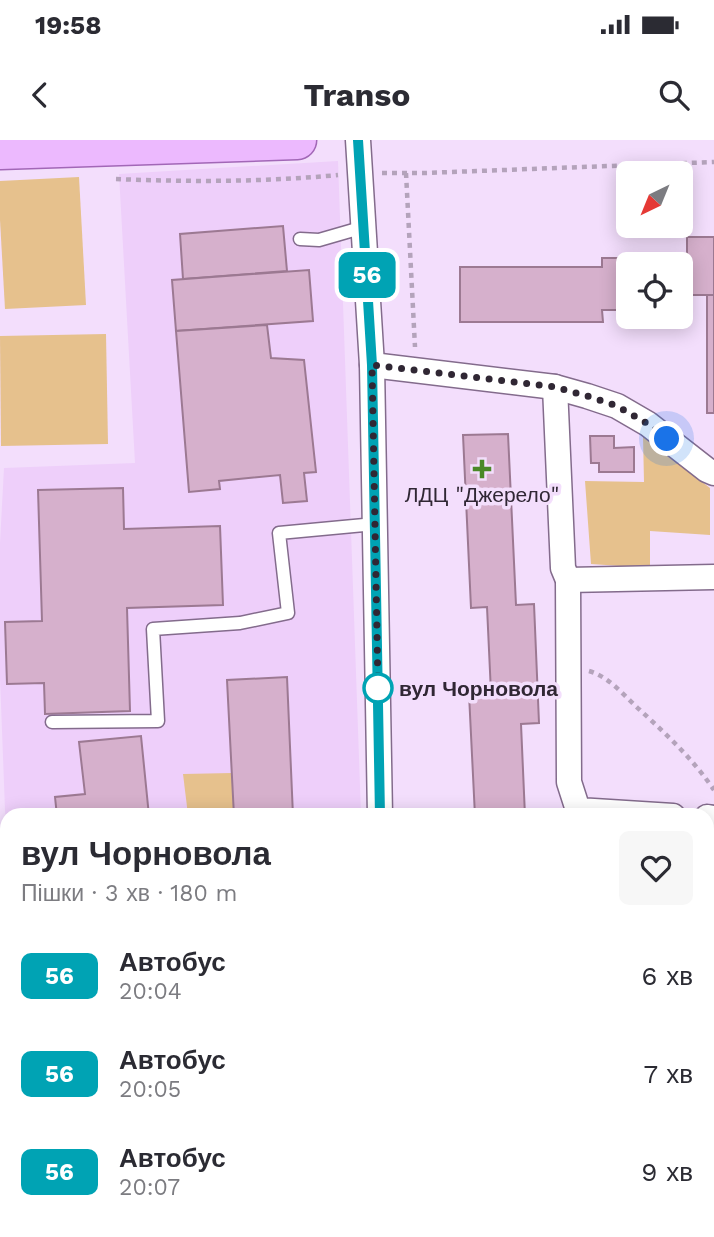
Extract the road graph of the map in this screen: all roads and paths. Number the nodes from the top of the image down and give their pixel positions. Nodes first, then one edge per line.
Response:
1 (297, 140) edge
2 (358, 140) edge
3 (0, 150) edge
4 (364, 227) junction
5 (300, 239) dead end
6 (372, 365) junction
7 (555, 387) junction
8 (714, 473) edge
9 (375, 524) junction
10 (714, 578) edge
11 (568, 580) junction
12 (569, 666) junction
13 (52, 722) dead end
14 (714, 790) edge
15 (380, 808) edge
16 (577, 808) edge

1 - 3 main road
2 - 4 street
4 - 5 lane
4 - 6 street
6 - 7 street
6 - 9 street
7 - 8 street
7 - 11 street
9 - 13 lane
9 - 15 street
10 - 11 street
11 - 12 street
12 - 14 path
12 - 16 street

